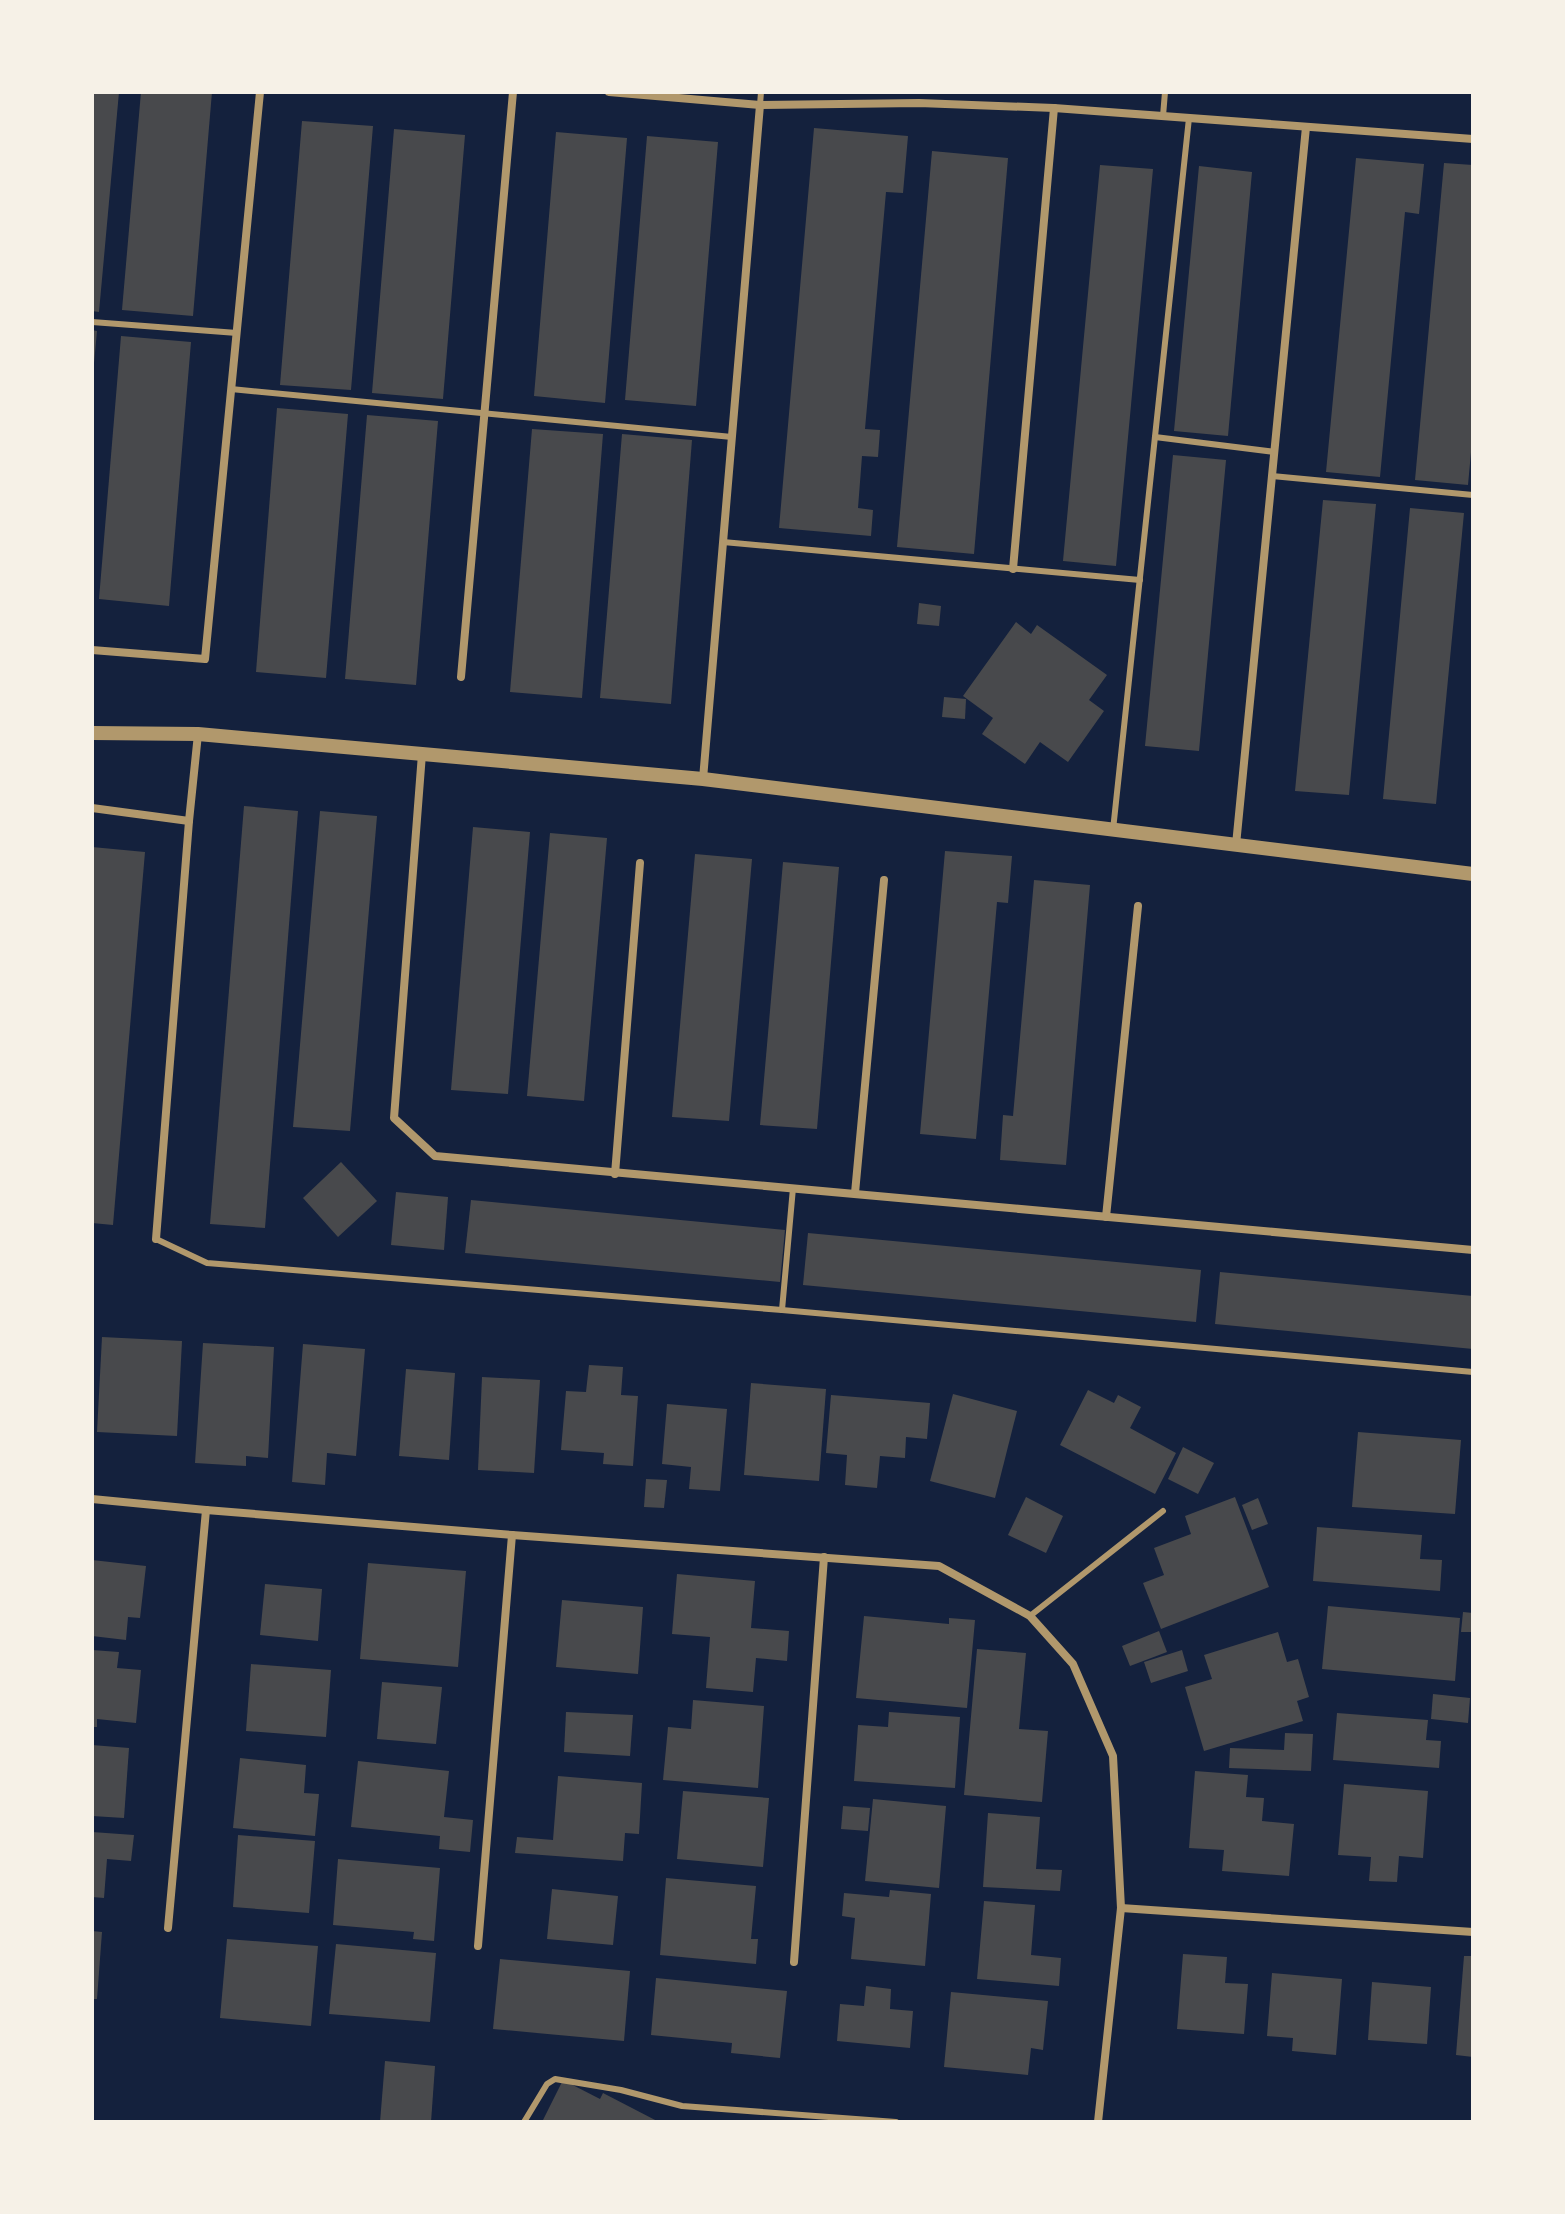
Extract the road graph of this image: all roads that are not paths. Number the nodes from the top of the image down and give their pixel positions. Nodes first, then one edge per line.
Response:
1 (260, 92) edge
2 (513, 92) edge
3 (609, 92) edge
4 (761, 92) edge
5 (1165, 92) edge
6 (760, 105) junction
7 (1054, 108) junction
8 (1163, 116) junction
9 (1189, 118) junction
10 (1306, 127) junction
11 (1473, 139) edge
12 (92, 322) edge
13 (237, 333) junction
14 (231, 389) junction
15 (484, 413) junction
16 (732, 437) junction
17 (1155, 437) junction
18 (1275, 452) junction
19 (1272, 476) junction
20 (1473, 495) edge
21 (723, 542) junction
22 (1013, 569) junction
23 (1140, 580) junction
24 (92, 650) edge
25 (461, 677) dead end
26 (92, 733) edge
27 (198, 734) junction
28 (422, 754) junction
29 (703, 779) junction
30 (92, 808) edge
31 (189, 821) junction
32 (1113, 830) junction
33 (1236, 845) junction
34 (640, 863) dead end
35 (1473, 874) edge
36 (884, 880) dead end
37 (1138, 906) dead end
38 (615, 1174) junction
39 (793, 1188) junction
40 (855, 1193) junction
41 (1106, 1217) junction
42 (156, 1239) joint
43 (1473, 1250) edge
44 (782, 1310) junction
45 (1473, 1372) edge
46 (92, 1499) edge
47 (206, 1510) junction
48 (1163, 1511) dead end
49 (512, 1535) junction
50 (824, 1557) junction
51 (1030, 1616) junction
52 (1121, 1908) junction
53 (168, 1928) dead end
54 (1473, 1932) edge
55 (478, 1946) dead end
56 (794, 1962) dead end
57 (524, 2122) edge
58 (896, 2122) edge
59 (1098, 2122) edge

1 - 13 street
2 - 15 street
3 - 6 street
4 - 6 lane
5 - 8 lane
6 - 7 street
6 - 16 street
7 - 8 street
7 - 22 street
8 - 9 street
9 - 10 street
9 - 17 lane
10 - 11 street
10 - 18 street
12 - 13 lane
13 - 14 street
14 - 15 lane
14 - 24 street
15 - 16 lane
15 - 25 street
16 - 21 street
17 - 18 lane
17 - 23 lane
18 - 19 street
19 - 20 lane
19 - 33 street
21 - 22 lane
21 - 29 street
22 - 23 lane
23 - 32 lane
26 - 27 street
27 - 28 street
27 - 31 street
28 - 29 street
28 - 38 street
29 - 32 street
30 - 31 street
31 - 42 street
32 - 33 street
33 - 35 street
34 - 38 street
36 - 40 street
37 - 41 street
38 - 39 street
39 - 40 street
39 - 44 lane
40 - 41 street
41 - 43 street
42 - 44 lane
44 - 45 lane
46 - 47 street
47 - 49 street
47 - 53 street
48 - 51 lane
49 - 50 street
49 - 55 street
50 - 51 street
50 - 56 street
51 - 52 street
52 - 54 street
52 - 59 street
57 - 58 lane

